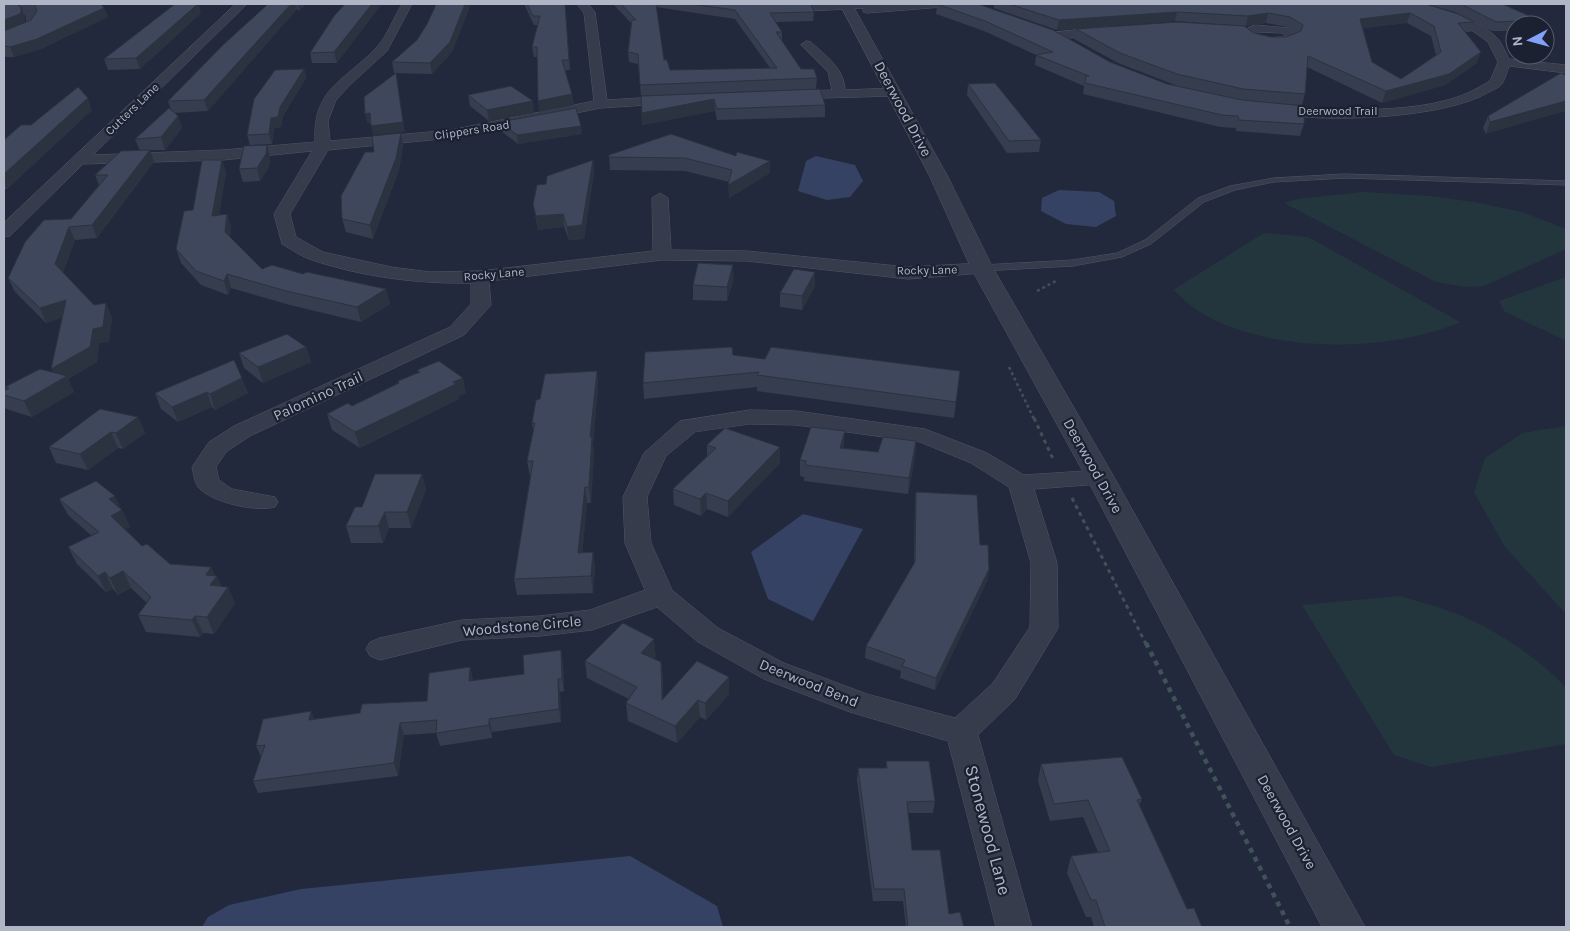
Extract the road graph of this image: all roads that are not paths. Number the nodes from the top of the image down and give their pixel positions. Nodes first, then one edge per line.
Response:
1 (15, 4) edge
2 (242, 4) edge
3 (408, 4) edge
4 (582, 4) edge
5 (754, 4) edge
6 (882, 4) edge
7 (943, 4) edge
8 (1411, 4) edge
9 (848, 7) edge
10 (1116, 30) edge
11 (4, 38) edge
12 (807, 45) dead end
13 (1072, 45) edge
14 (1504, 62) junction
15 (1566, 69) edge
16 (894, 92) junction
17 (839, 94) junction
18 (781, 96) edge
19 (684, 100) edge
20 (601, 104) junction
21 (1258, 108) edge
22 (323, 146) junction
23 (78, 160) junction
24 (1566, 183) edge
25 (660, 198) dead end
26 (22, 215) junction
27 (4, 216) edge
28 (4, 232) edge
29 (662, 255) junction
30 (982, 268) junction
31 (480, 277) junction
32 (1100, 477) junction
33 (1020, 483) junction
34 (266, 502) dead end
35 (661, 595) junction
36 (380, 649) dead end
37 (961, 732) junction
38 (1014, 927) edge
39 (1344, 927) edge

1 - 11 street
2 - 23 street, Cutters Lane
3 - 22 street
4 - 20 street
5 - 9 street
6 - 9 street
7 - 9 street
8 - 14 street
9 - 16 street, Deerwood Drive
10 - 13 street
12 - 17 street
14 - 15 street
14 - 21 street, Deerwood Trail
16 - 17 street
16 - 30 street, Deerwood Drive
17 - 18 street
19 - 20 street, Clippers Road
20 - 22 street, Clippers Road
22 - 23 street, Clippers Road
22 - 31 street, Rocky Lane
23 - 26 street, Cutters Lane
24 - 30 lane
25 - 29 street
26 - 27 street
26 - 28 street, Cutters Lane
29 - 30 street, Rocky Lane
29 - 31 street, Rocky Lane
30 - 32 street, Deerwood Drive
31 - 34 street, Palomino Trail
32 - 33 street
32 - 39 street, Deerwood Drive
33 - 35 street, Deerwood Bend
33 - 37 street
35 - 36 street, Woodstone Circle
35 - 37 street, Deerwood Bend
37 - 38 street, Stonewood Lane

